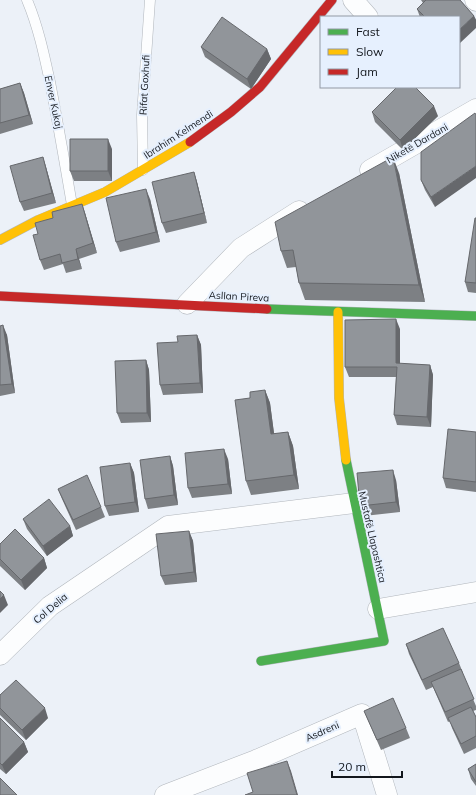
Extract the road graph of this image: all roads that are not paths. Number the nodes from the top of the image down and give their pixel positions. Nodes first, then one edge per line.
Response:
1 (27, 0) edge
2 (150, 0) edge
3 (332, 0) edge
4 (353, 0) edge
5 (367, 16) edge
6 (476, 109) edge
7 (143, 170) junction
8 (351, 181) edge
9 (317, 200) edge
10 (72, 205) junction
11 (0, 240) edge
12 (0, 296) edge
13 (187, 304) junction
14 (338, 312) junction
15 (476, 316) edge
16 (354, 504) junction
17 (476, 592) edge
18 (378, 609) junction
19 (0, 655) edge
20 (260, 661) dead end
21 (206, 788) edge
22 (165, 795) edge
23 (387, 795) edge

1 - 10 lane, Enver Kukaj
2 - 7 lane, Rifat Goxhufi
3 - 7 street, Ibrahim Kelmendi
4 - 5 street
6 - 8 street, Niketë Dardani
7 - 10 street, Ibrahim Kelmendi
9 - 13 street
10 - 11 street, Ibrahim Kelmendi
12 - 13 street, Asllan Pireva
13 - 14 street, Asllan Pireva
14 - 15 street, Asllan Pireva
14 - 16 street, Mustafë Llapashtica
16 - 18 street, Mustafë Llapashtica
16 - 19 street, Col Delia
17 - 18 street
18 - 20 street, Mustafë Llapashtica
21 - 22 street, Asdreni
21 - 23 street, Asdreni

